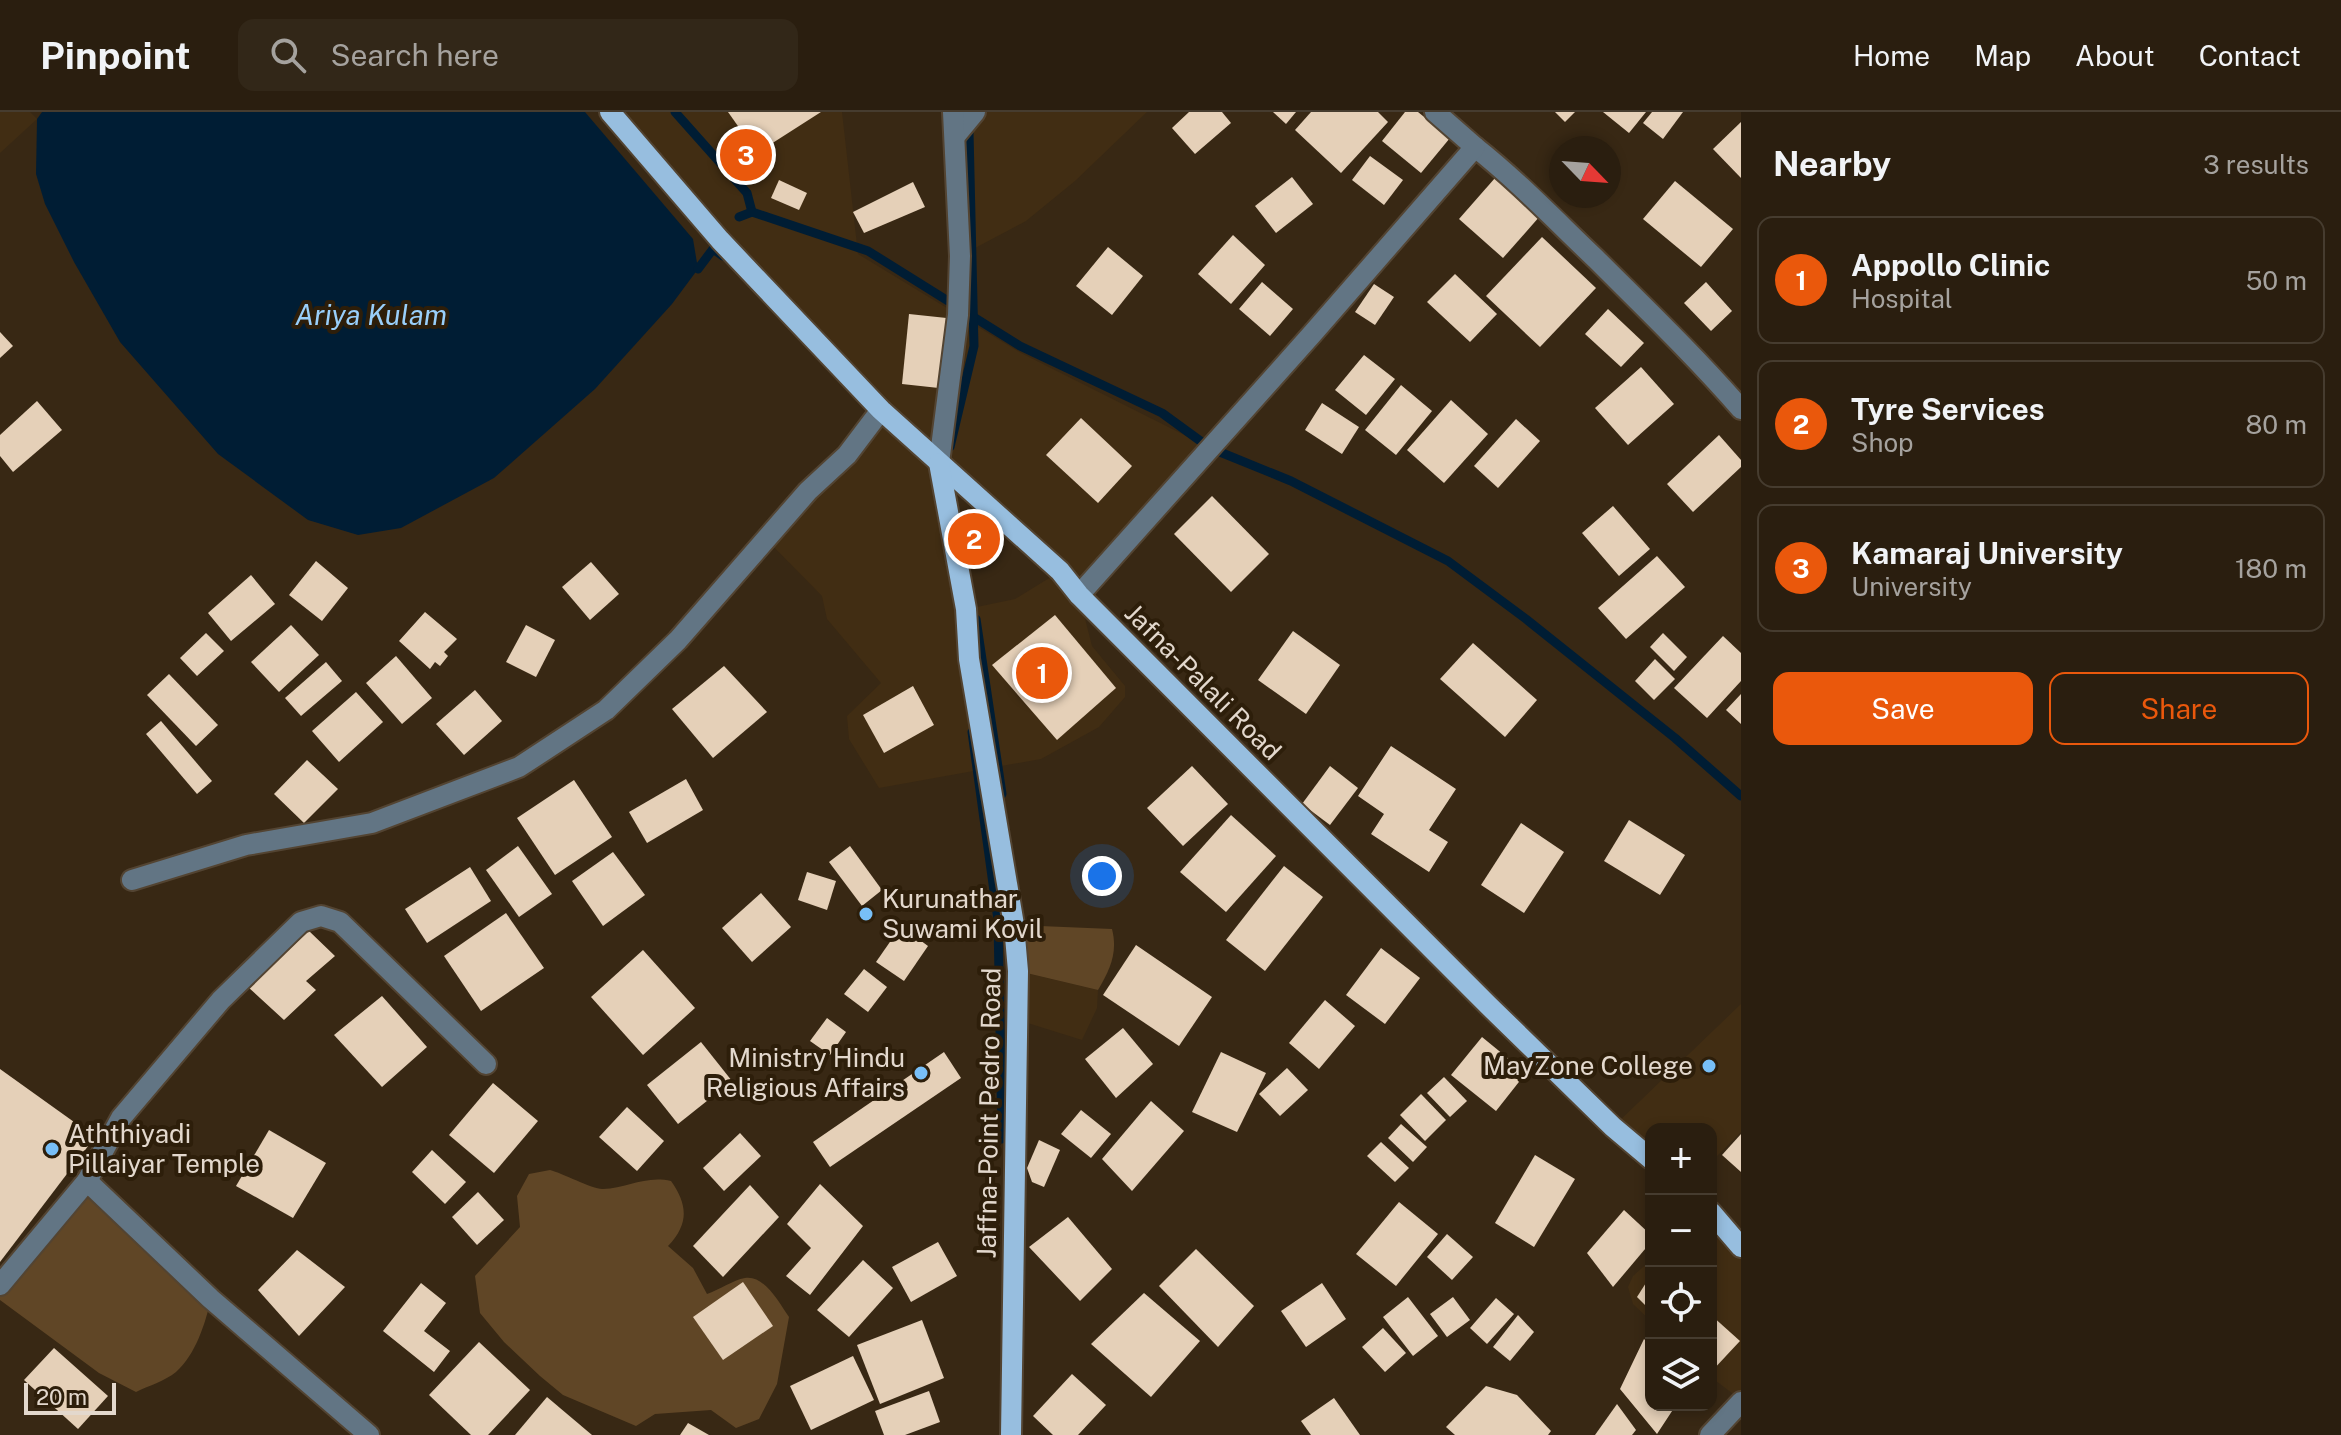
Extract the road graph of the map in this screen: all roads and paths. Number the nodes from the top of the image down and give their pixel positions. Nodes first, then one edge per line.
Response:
1 (610, 112) edge
2 (953, 112) edge
3 (975, 112) edge
4 (1435, 112) edge
5 (956, 135) junction
6 (1475, 147) junction
7 (1741, 409) edge
8 (881, 410) junction
9 (939, 463) junction
10 (1079, 595) junction
11 (132, 880) dead end
12 (486, 1064) dead end
13 (1645, 1154) edge
14 (87, 1181) junction
15 (1717, 1219) edge
16 (1741, 1247) edge
17 (0, 1285) edge
18 (1741, 1402) edge
19 (369, 1435) edge
20 (1011, 1435) edge
21 (1710, 1435) edge

1 - 8 main road, Jafna-Palali Road
2 - 5 street
3 - 5 street
4 - 6 street
5 - 9 street
6 - 7 street
6 - 10 street
8 - 9 main road, Jafna-Palali Road
8 - 11 street
9 - 10 main road, Jafna-Palali Road
9 - 20 main road, Jaffna-Point Pedro Road
10 - 13 main road, Jafna-Palali Road
12 - 14 street
14 - 17 street
14 - 19 street
15 - 16 main road
18 - 21 street

